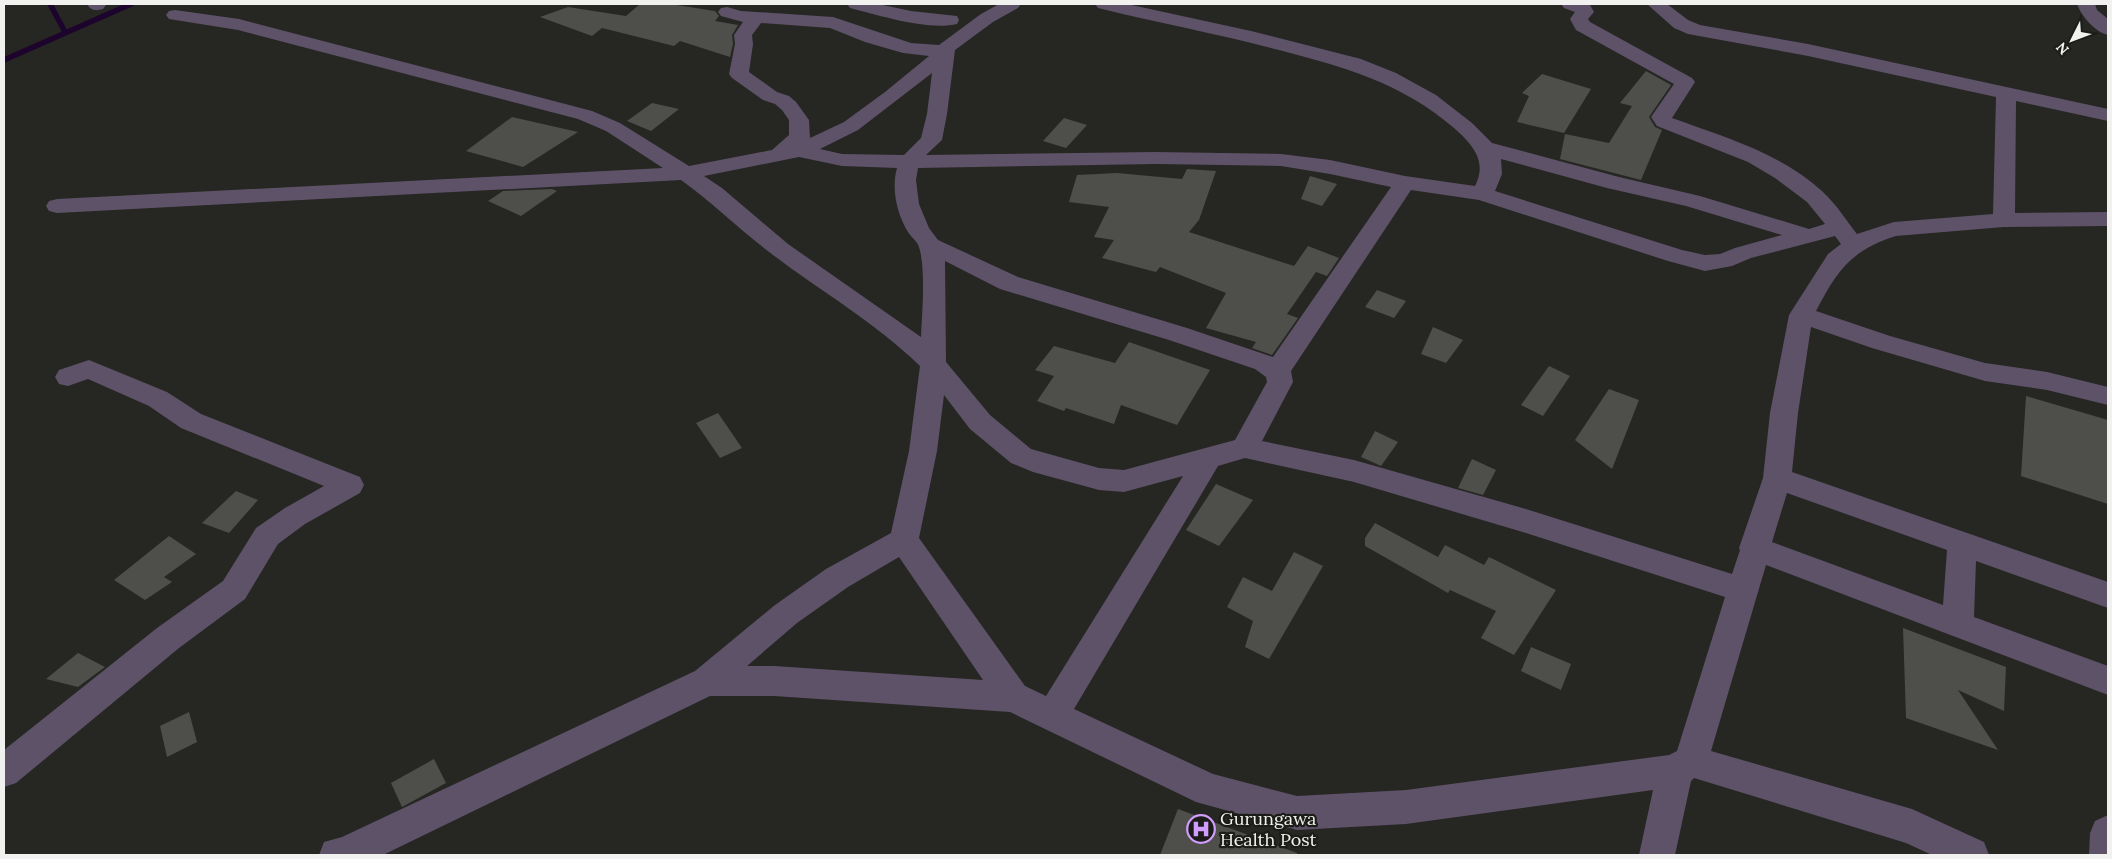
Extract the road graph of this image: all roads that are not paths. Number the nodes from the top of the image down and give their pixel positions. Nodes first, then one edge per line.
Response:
1 (856, 4) edge
2 (1012, 4) edge
3 (1104, 4) edge
4 (1570, 4) edge
5 (1656, 4) edge
6 (2086, 4) edge
7 (744, 12) edge
8 (951, 12) edge
9 (175, 15) dead end
10 (2108, 29) edge
11 (945, 50) junction
12 (2006, 92) junction
13 (2108, 115) edge
14 (1484, 148) junction
15 (789, 152) junction
16 (908, 162) junction
17 (684, 173) junction
18 (1405, 183) junction
19 (1482, 194) junction
20 (56, 206) dead end
21 (2004, 220) junction
22 (2108, 220) edge
23 (1809, 236) junction
24 (1847, 236) junction
25 (931, 245) junction
26 (1802, 315) junction
27 (933, 363) junction
28 (1277, 371) junction
29 (68, 377) dead end
30 (2108, 396) edge
31 (1245, 448) junction
32 (1207, 460) junction
33 (1777, 478) junction
34 (904, 540) junction
35 (1962, 542) junction
36 (1754, 548) junction
37 (1742, 590) junction
38 (2108, 595) edge
39 (1958, 624) junction
40 (707, 681) junction
41 (2108, 681) edge
42 (1014, 697) junction
43 (1052, 716) junction
44 (1683, 766) junction
45 (4, 771) edge
46 (2108, 832) edge
47 (337, 855) edge
48 (1657, 855) edge
49 (1971, 855) edge
50 (2107, 855) edge

1 - 8 street
2 - 11 street
3 - 14 street
4 - 24 street
5 - 12 street
6 - 10 street
7 - 11 street
7 - 15 street
8 - 11 street
9 - 17 street
11 - 15 street
11 - 16 street
12 - 13 street
12 - 21 street
14 - 19 street
14 - 23 street
15 - 16 street
15 - 17 street
16 - 18 street
16 - 25 street
17 - 20 street
17 - 27 street
18 - 19 street
18 - 28 street
19 - 23 street
21 - 22 street
21 - 24 street
23 - 24 street
24 - 26 street
25 - 27 street
25 - 28 street
26 - 30 street
26 - 33 street
27 - 32 street
27 - 34 street
28 - 31 street
29 - 45 street
31 - 32 street
31 - 37 street
32 - 43 street
33 - 35 street
33 - 36 street
34 - 40 street
34 - 42 street
35 - 38 street
35 - 39 street
36 - 37 street
36 - 39 street
37 - 44 street
39 - 41 street
40 - 42 street
40 - 47 street
42 - 43 street
43 - 44 street
44 - 48 street
44 - 49 street
46 - 50 street

